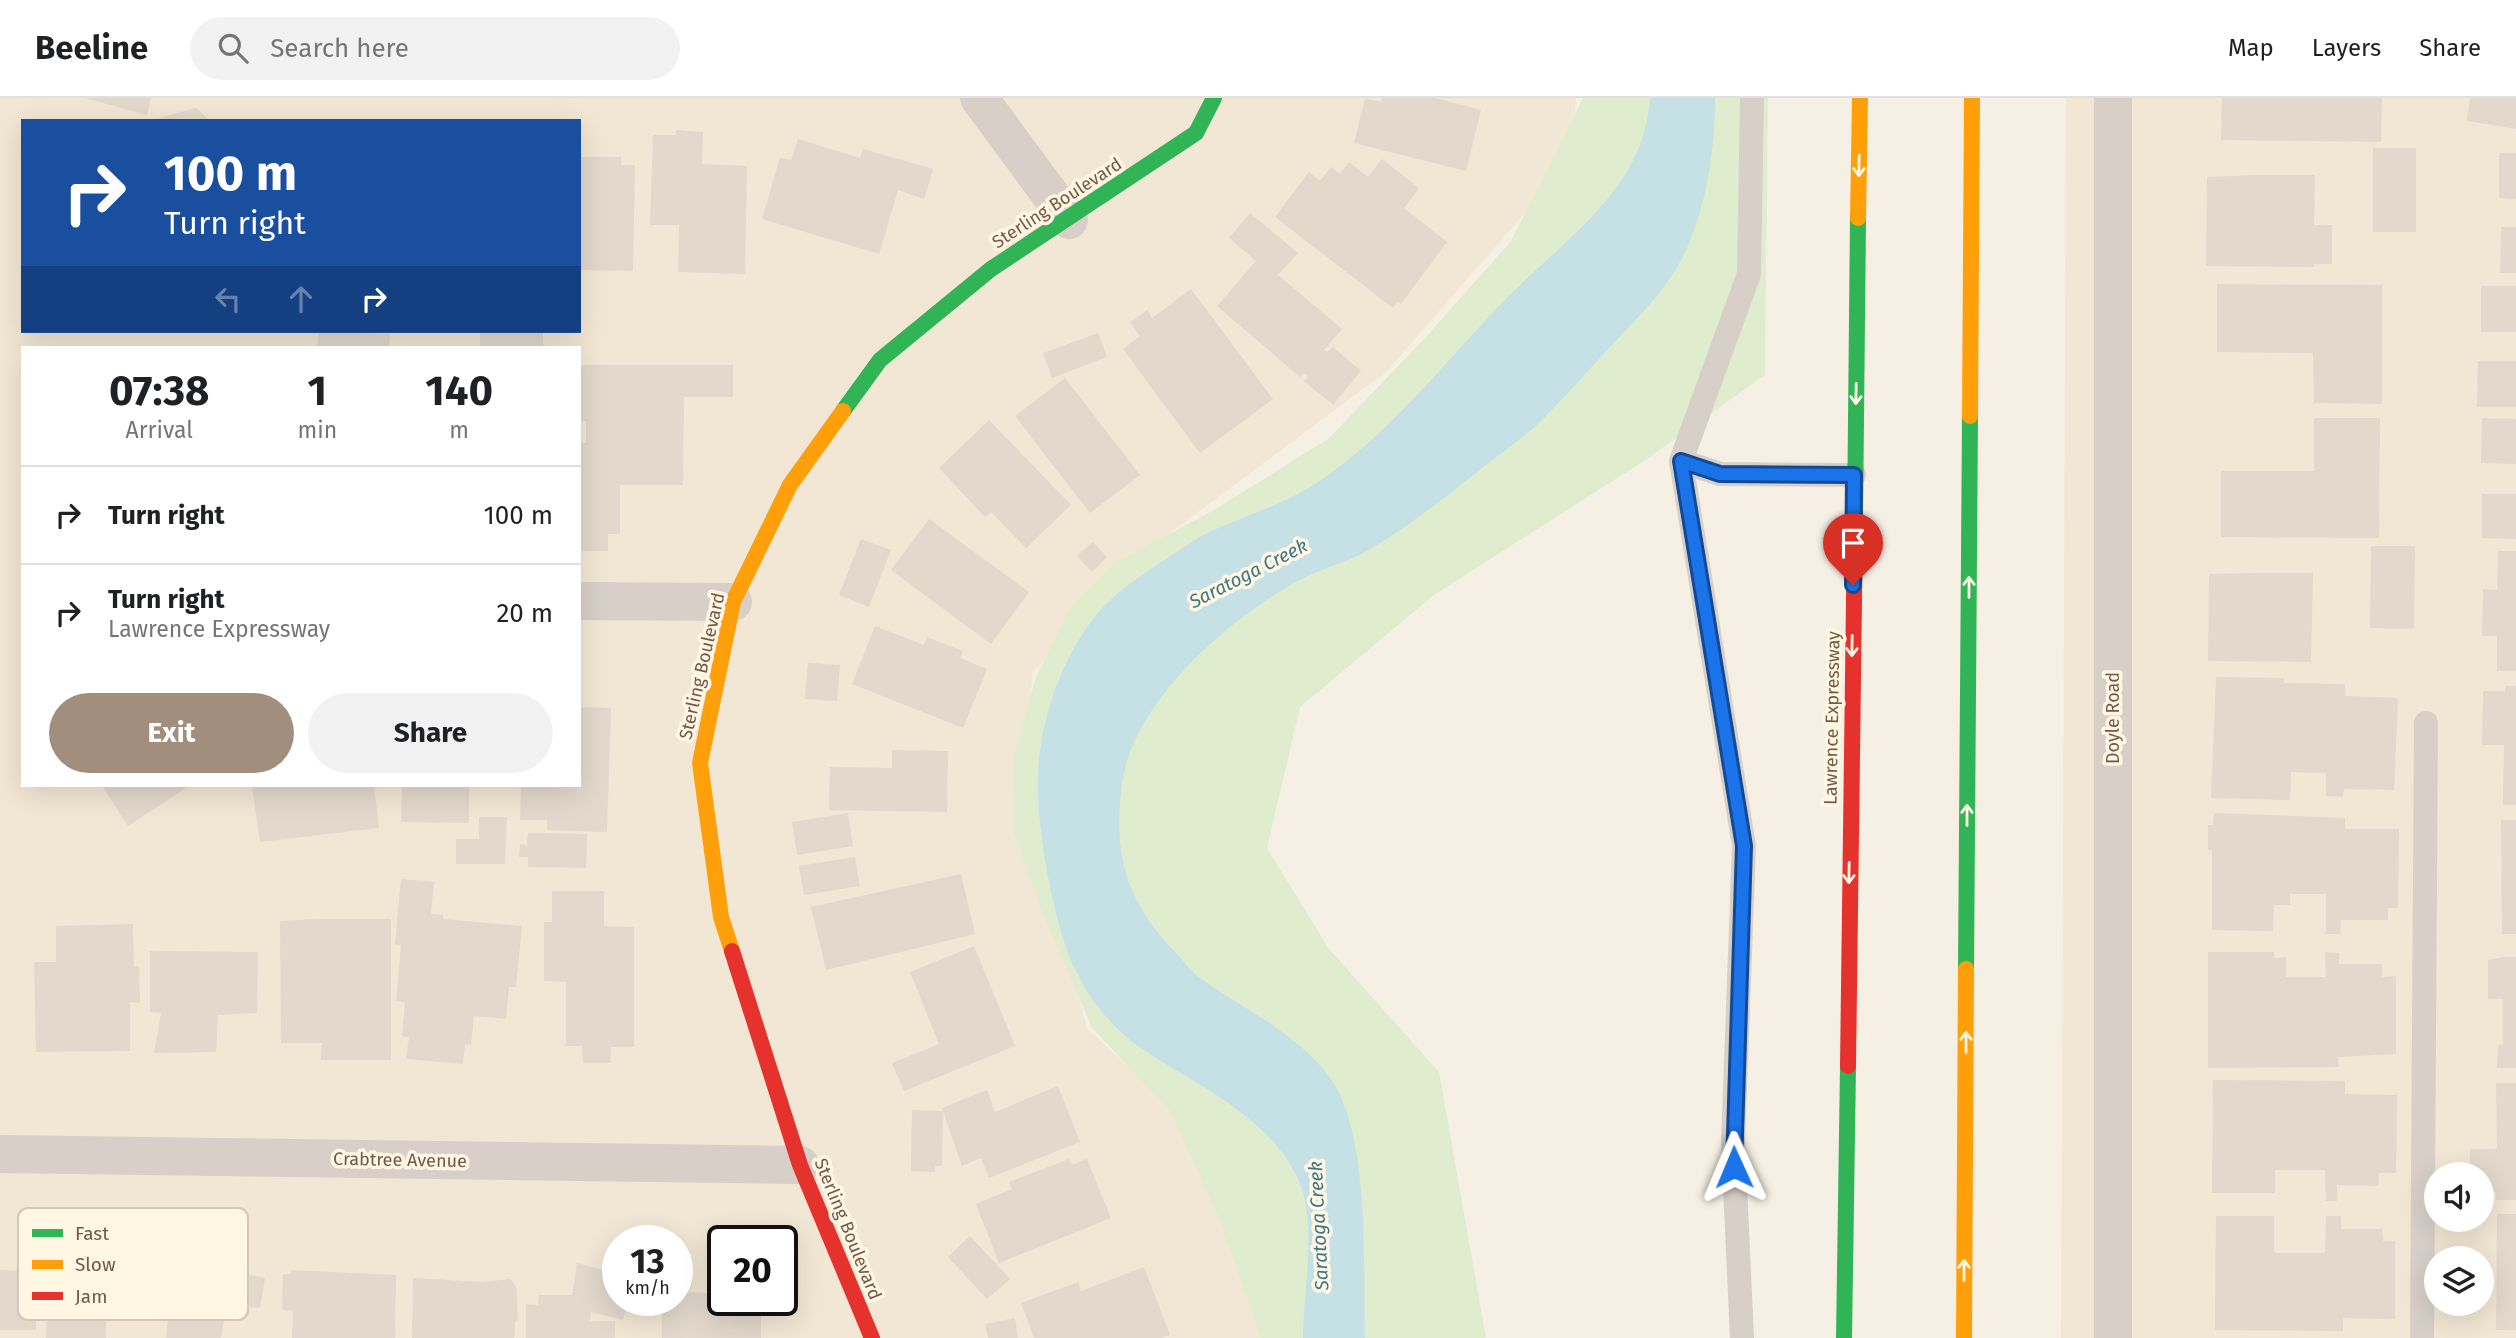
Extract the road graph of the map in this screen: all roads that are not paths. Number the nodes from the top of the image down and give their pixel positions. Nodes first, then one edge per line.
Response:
1 (979, 98) edge
2 (1214, 98) edge
3 (1752, 98) edge
4 (1860, 98) edge
5 (1972, 98) edge
6 (2113, 98) edge
7 (1069, 220) junction
8 (1681, 461) junction
9 (1854, 475) junction
10 (581, 601) edge
11 (733, 602) junction
12 (2426, 723) dead end
13 (0, 1154) edge
14 (800, 1165) junction
15 (872, 1338) edge
16 (1742, 1338) edge
17 (1844, 1338) edge
18 (1964, 1338) edge
19 (2113, 1338) edge
20 (2422, 1338) edge

1 - 7 street
2 - 7 main road, Sterling Boulevard
3 - 8 lane
4 -> 9 main road, Lawrence Expressway
18 -> 5 main road
6 - 19 street, Doyle Road
7 - 11 main road, Sterling Boulevard
8 - 9 lane
8 - 16 lane
9 -> 17 main road, Lawrence Expressway
10 - 11 street
11 - 14 main road, Sterling Boulevard
12 - 20 lane
13 - 14 street, Crabtree Avenue
14 - 15 main road, Sterling Boulevard

